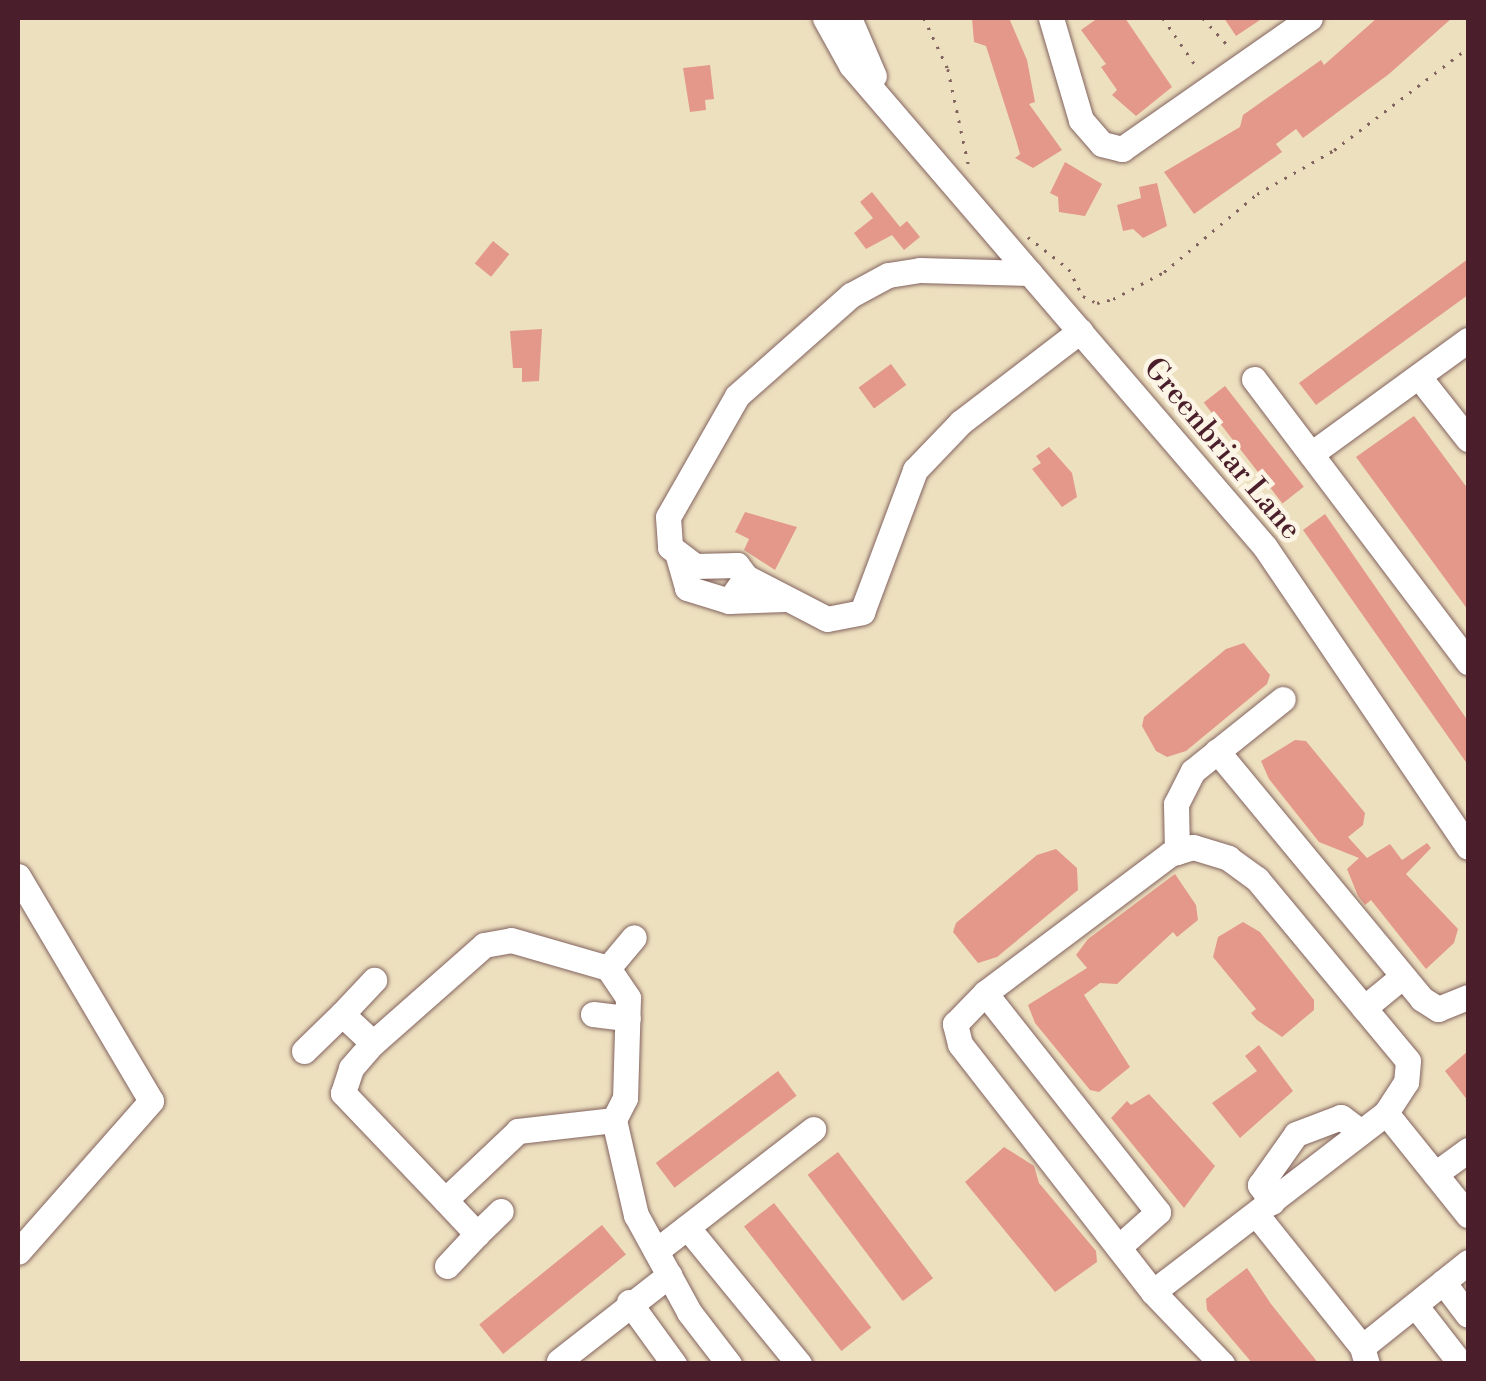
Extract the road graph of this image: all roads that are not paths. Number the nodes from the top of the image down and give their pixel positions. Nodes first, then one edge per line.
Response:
1 (826, 18) edge
2 (848, 18) edge
3 (1052, 18) edge
4 (1310, 18) edge
5 (895, 116) junction
6 (1030, 273) junction
7 (1080, 330) junction
8 (1468, 340) edge
9 (1420, 376) junction
10 (1254, 379) dead end
11 (1468, 439) edge
12 (1311, 454) junction
13 (678, 556) junction
14 (746, 577) junction
15 (784, 599) junction
16 (730, 601) junction
17 (1468, 662) edge
18 (1283, 699) dead end
19 (1218, 751) junction
20 (1468, 847) edge
21 (1177, 852) junction
22 (18, 876) edge
23 (634, 937) dead end
24 (608, 968) junction
25 (1403, 976) junction
26 (374, 980) dead end
27 (984, 994) junction
28 (1468, 997) edge
29 (1364, 1008) junction
30 (342, 1014) junction
31 (593, 1014) dead end
32 (628, 1018) junction
33 (373, 1044) junction
34 (304, 1051) dead end
35 (1386, 1112) junction
36 (614, 1120) junction
37 (813, 1129) dead end
38 (1361, 1132) junction
39 (1468, 1150) edge
40 (1436, 1174) junction
41 (444, 1200) junction
42 (1264, 1208) junction
43 (501, 1211) dead end
44 (1468, 1215) edge
45 (687, 1227) junction
46 (478, 1234) junction
47 (1120, 1245) junction
48 (656, 1251) junction
49 (18, 1252) edge
50 (1468, 1262) edge
51 (447, 1266) dead end
52 (669, 1275) junction
53 (1443, 1282) junction
54 (1153, 1292) junction
55 (629, 1302) junction
56 (1415, 1305) junction
57 (1468, 1315) edge
58 (1364, 1356) edge
59 (558, 1361) dead end
60 (674, 1364) edge
61 (730, 1364) edge
62 (800, 1364) edge
63 (1222, 1364) edge
64 (1461, 1364) edge

1 - 5 street
2 - 5 street
3 - 4 street
5 - 6 street, Greenbriar Lane
6 - 7 street, Greenbriar Lane
6 - 13 street
7 - 15 street
7 - 20 street, Greenbriar Lane
8 - 9 street
9 - 11 street
9 - 12 street
10 - 12 street
12 - 17 street
13 - 14 street
13 - 16 street
14 - 15 street
14 - 16 street
15 - 16 street
18 - 19 street
19 - 21 street
19 - 25 street
21 - 27 street
21 - 29 street
22 - 49 street
23 - 24 street
24 - 32 street
24 - 33 street
25 - 28 street
25 - 29 street
26 - 30 street
27 - 47 street
27 - 47 street
29 - 35 street
30 - 33 street
30 - 34 street
31 - 32 street
32 - 36 street
33 - 41 street
35 - 38 street
35 - 40 street
36 - 41 street
36 - 48 street
37 - 45 street
38 - 42 street
38 - 42 street
39 - 40 street
40 - 44 street
41 - 46 street
42 - 54 street
42 - 58 street
43 - 46 street
45 - 48 street
45 - 62 street
46 - 51 street
47 - 54 street
48 - 52 street
50 - 53 street
52 - 55 street
52 - 61 street
53 - 56 street
53 - 57 street
54 - 63 street
55 - 59 street
55 - 60 street
56 - 58 street
56 - 64 street

